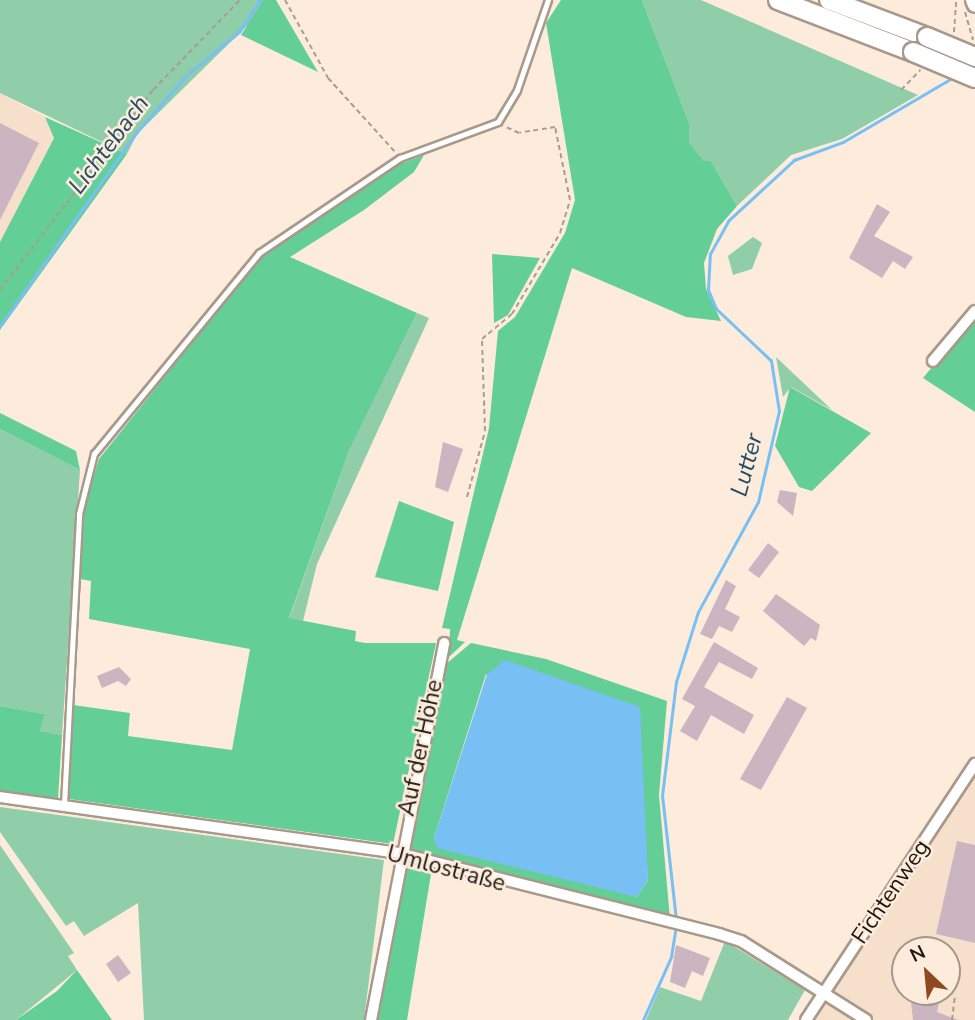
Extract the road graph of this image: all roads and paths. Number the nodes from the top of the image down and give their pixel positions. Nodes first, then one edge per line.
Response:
1 (240, 0) edge
2 (285, 0) edge
3 (548, 0) edge
4 (778, 0) edge
5 (829, 0) edge
6 (963, 0) edge
7 (975, 44) edge
8 (975, 57) edge
9 (975, 78) edge
10 (498, 122) junction
11 (400, 158) junction
12 (0, 290) edge
13 (975, 311) edge
14 (933, 361) dead end
15 (467, 497) dead end
16 (444, 643) dead end
17 (975, 764) edge
18 (0, 797) edge
19 (64, 807) junction
20 (399, 853) junction
21 (821, 992) junction
22 (371, 1020) edge
23 (806, 1020) edge
24 (866, 1020) edge

1 - 12 path
2 - 11 path
3 - 10 lane
4 - 9 highway, bridge
5 - 8 highway, bridge
6 - 7 path
10 - 11 lane
10 - 15 path
11 - 19 lane
13 - 14 street
16 - 20 street, Auf der Höhe
17 - 21 street, Fichtenweg
18 - 19 street, Umlostraße
19 - 20 street, Umlostraße
20 - 21 street, Umlostraße
20 - 22 street, Auf der Höhe
21 - 23 street, Fichtenweg
21 - 24 street, Umlostraße

